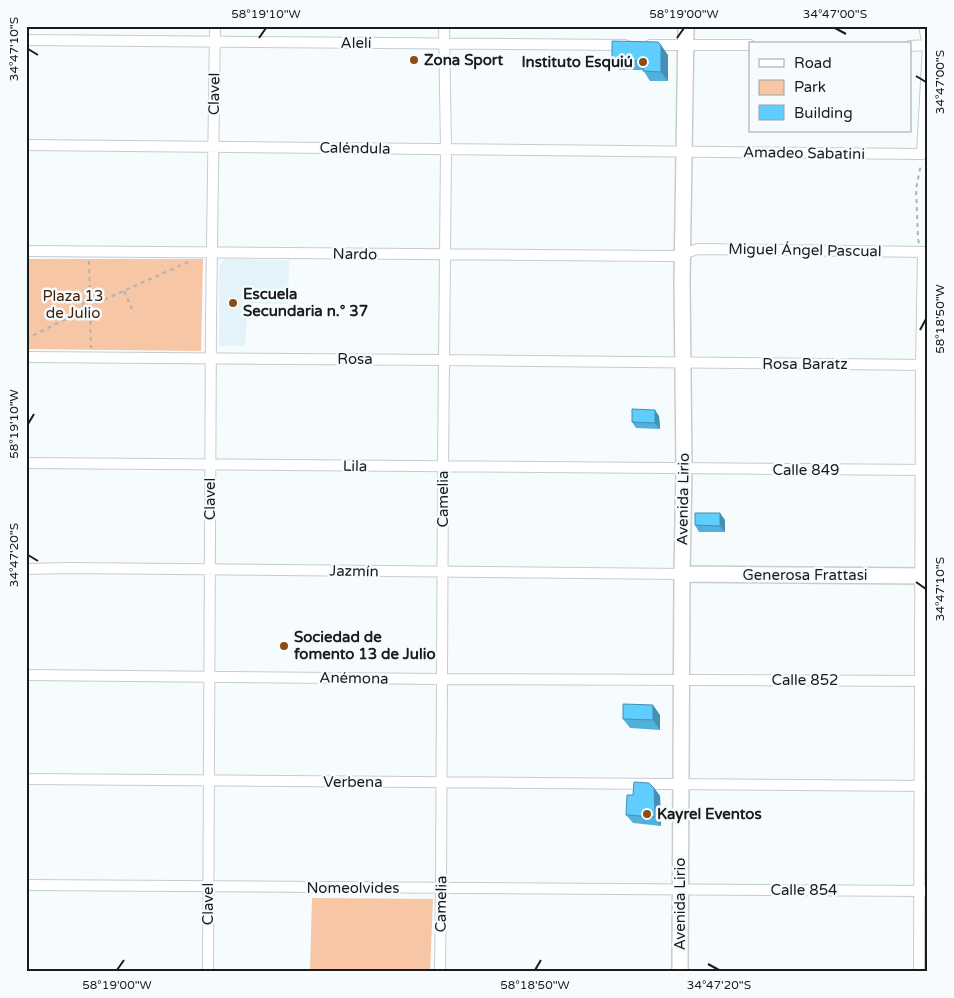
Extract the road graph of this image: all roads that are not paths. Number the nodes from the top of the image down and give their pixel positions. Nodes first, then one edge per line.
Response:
1 (215, 26) edge
2 (444, 26) edge
3 (686, 26) edge
4 (924, 26) edge
5 (26, 40) edge
6 (214, 42) junction
7 (444, 44) junction
8 (686, 45) junction
9 (749, 45) edge
10 (928, 45) edge
11 (912, 46) edge
12 (26, 146) edge
13 (213, 147) junction
14 (446, 150) junction
15 (685, 152) junction
16 (26, 251) edge
17 (211, 252) junction
18 (925, 252) edge
19 (683, 253) junction
20 (444, 255) junction
21 (26, 357) edge
22 (211, 359) junction
23 (444, 360) junction
24 (683, 363) junction
25 (925, 365) edge
26 (26, 463) edge
27 (210, 464) junction
28 (443, 467) junction
29 (684, 469) junction
30 (924, 470) edge
31 (26, 569) edge
32 (209, 570) junction
33 (442, 572) junction
34 (682, 574) junction
35 (924, 576) edge
36 (26, 675) edge
37 (209, 676) junction
38 (442, 679) junction
39 (682, 680) junction
40 (924, 681) edge
41 (26, 779) edge
42 (208, 782) junction
43 (441, 783) junction
44 (681, 784) junction
45 (924, 786) edge
46 (26, 885) edge
47 (208, 887) junction
48 (442, 889) junction
49 (680, 890) junction
50 (923, 891) edge
51 (208, 972) edge
52 (440, 972) edge
53 (680, 972) edge
54 (919, 972) edge

1 - 6 street, Clavel
2 - 7 street, Camelia
3 - 8 main road, Avenida Lirio
4 - 10 street
5 - 6 street, Alelí
6 - 7 street, Alelí
6 - 13 street, Clavel
7 - 8 street, Alelí
7 - 14 street, Camelia
8 - 9 street, Alelí
8 - 15 main road, Avenida Lirio
10 - 11 street
10 - 15 street, Amadeo Sabatini
12 - 13 street, Caléndula
13 - 14 street, Caléndula
13 - 17 street, Clavel
14 - 15 street, Caléndula
14 - 20 street, Camelia
15 - 19 main road, Avenida Lirio
16 - 17 street, Nardo
17 - 20 street, Nardo
17 - 22 street, Clavel
18 - 19 street, Miguel Ángel Pascual
18 - 25 street
19 - 20 street, Nardo
19 - 24 main road, Avenida Lirio
20 - 23 street, Camelia
21 - 22 street, Rosa
22 - 23 street, Rosa
22 - 27 street, Clavel
23 - 24 street, Rosa
23 - 28 street, Camelia
24 - 25 street, Rosa Baratz
24 - 29 main road, Avenida Lirio
25 - 30 street
26 - 27 street, Lila
27 - 28 street, Lila
27 - 32 street, Clavel
28 - 29 street, Lila
28 - 33 street, Camelia
29 - 30 street, Calle 849
29 - 34 main road, Avenida Lirio
30 - 35 street
31 - 32 street, Jazmín
32 - 33 street, Jazmín
32 - 37 street, Clavel
33 - 34 street, Jazmín
33 - 38 street, Camelia
34 - 35 main road, Generosa Frattasi
34 - 39 main road, Avenida Lirio
35 - 40 street
36 - 37 street, Anémona
37 - 38 street, Anémona
37 - 42 street, Clavel
38 - 39 street, Anémona
38 - 43 street, Camelia
39 - 40 street, Calle 852
39 - 44 main road, Avenida Lirio
40 - 45 street
41 - 42 street, Verbena
42 - 43 street, Verbena
42 - 47 street, Clavel
43 - 44 street, Verbena
43 - 48 street, Camelia
44 - 45 street, Verbena
44 - 49 main road, Avenida Lirio
45 - 50 street
46 - 47 street, Nomeolvides
47 - 48 street, Nomeolvides
47 - 51 street, Clavel
48 - 49 street, Nomeolvides
48 - 52 street, Camelia
49 - 50 street, Calle 854
49 - 53 main road, Avenida Lirio
50 - 54 street

